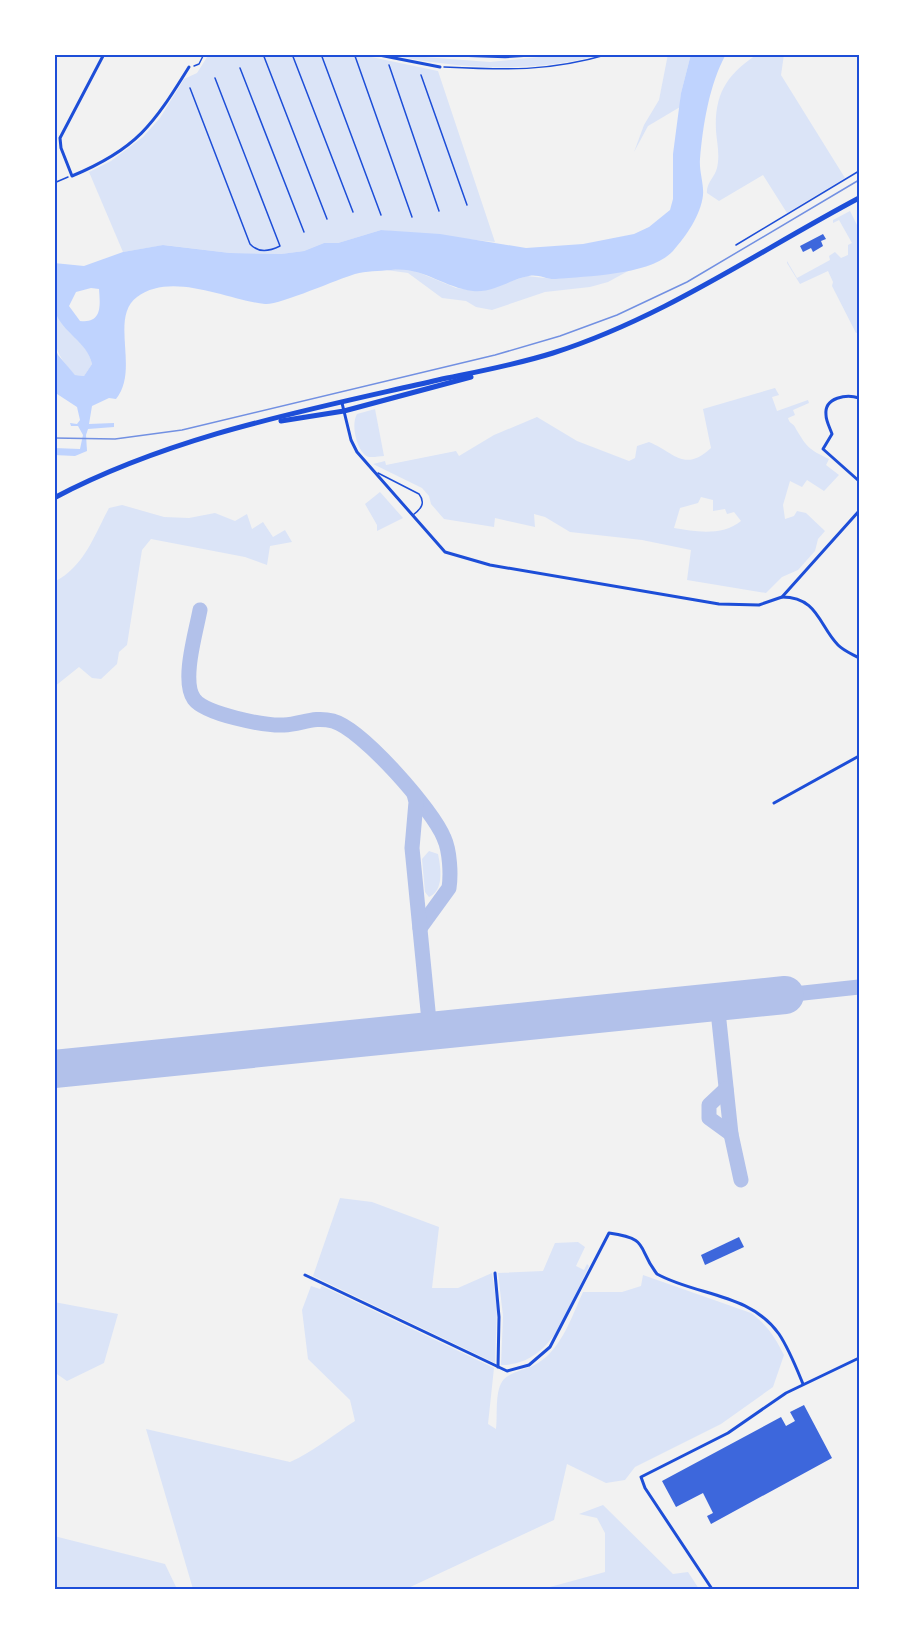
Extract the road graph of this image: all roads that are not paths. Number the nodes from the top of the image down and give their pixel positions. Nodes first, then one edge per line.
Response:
1 (104, 54) edge
2 (374, 54) edge
3 (447, 54) edge
4 (535, 54) edge
5 (189, 67) road end
6 (440, 67) road end
7 (859, 171) edge
8 (859, 196) edge
9 (736, 245) dead end
10 (498, 368) junction
11 (858, 396) edge
12 (342, 403) junction
13 (344, 411) junction
14 (254, 426) junction
15 (372, 470) junction
16 (859, 481) edge
17 (54, 498) edge
18 (859, 511) edge
19 (412, 516) junction
20 (782, 597) junction
21 (859, 658) edge
22 (859, 756) edge
23 (774, 803) dead end
24 (495, 1273) dead end
25 (305, 1275) dead end
26 (859, 1358) edge
27 (498, 1367) junction
28 (803, 1384) junction
29 (712, 1589) edge

1 - 5 street
2 - 6 street
3 - 4 main road
7 - 9 lane
8 - 10 main road
10 - 12 main road
10 - 13 main road
11 - 16 street
12 - 13 street
12 - 14 main road
13 - 14 main road
13 - 15 street
14 - 17 main road
15 - 19 street
15 - 19 lane
18 - 20 street
19 - 20 street
20 - 21 street
22 - 23 street
24 - 27 street
25 - 27 street
26 - 28 street
27 - 28 street
28 - 29 street

